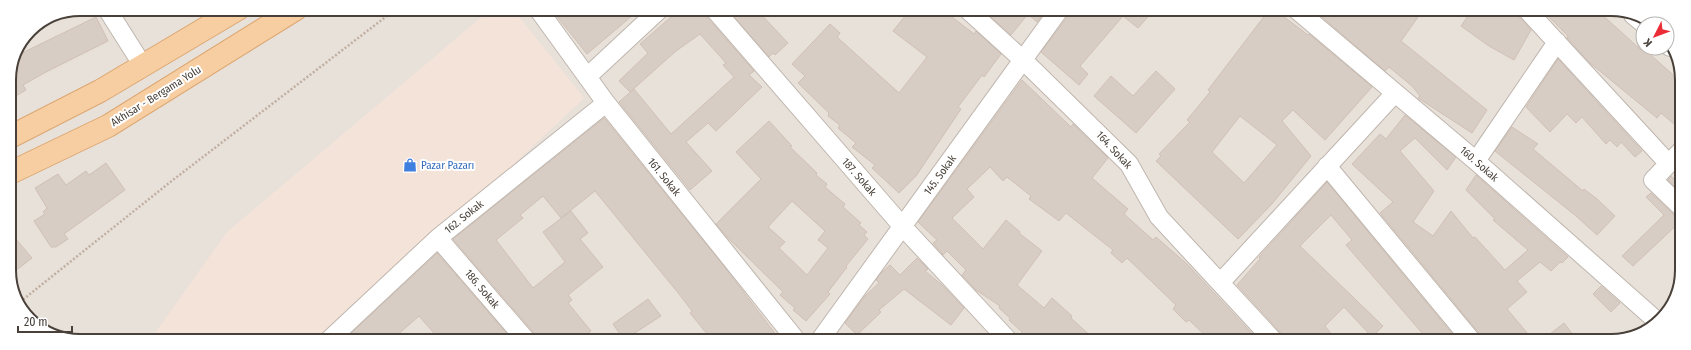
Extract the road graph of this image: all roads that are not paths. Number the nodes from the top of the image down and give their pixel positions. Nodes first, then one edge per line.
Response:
1 (111, 16) edge
2 (226, 16) edge
3 (285, 16) edge
4 (543, 16) edge
5 (653, 16) edge
6 (720, 16) edge
7 (975, 16) edge
8 (1055, 16) edge
9 (1311, 16) edge
10 (1533, 16) edge
11 (1558, 42) junction
12 (1023, 60) junction
13 (143, 66) junction
14 (587, 77) junction
15 (1395, 93) junction
16 (606, 103) junction
17 (16, 134) edge
18 (1675, 157) edge
19 (1476, 161) junction
20 (1327, 166) junction
21 (16, 170) edge
22 (1675, 201) edge
23 (902, 227) junction
24 (438, 238) junction
25 (1220, 284) junction
26 (1653, 318) edge
27 (335, 334) edge
28 (521, 334) edge
29 (791, 334) edge
30 (824, 334) edge
31 (1002, 334) edge
32 (1267, 334) edge
33 (1466, 334) edge

1 - 13 street
2 - 13 main road
3 - 21 main road, Akhisar - Bergama Yolu
4 - 14 street, 161. Sokak
5 - 14 street
6 - 23 street, 187. Sokak
7 - 12 street, 164. Sokak
8 - 12 street, 145. Sokak
9 - 15 street, 160. Sokak
10 - 11 street
11 - 18 street
11 - 19 street
12 - 23 street, 145. Sokak
12 - 25 street, 164. Sokak
13 - 17 main road
14 - 16 street, 161. Sokak
15 - 19 street, 160. Sokak
15 - 20 street
16 - 24 street, 162. Sokak
16 - 29 street, 161. Sokak
18 - 22 street
19 - 26 street, 160. Sokak
20 - 25 street
20 - 33 street
23 - 30 street, 145. Sokak
23 - 31 street, 187. Sokak
24 - 27 street, 162. Sokak
24 - 28 street, 186. Sokak
25 - 32 street, 164. Sokak

